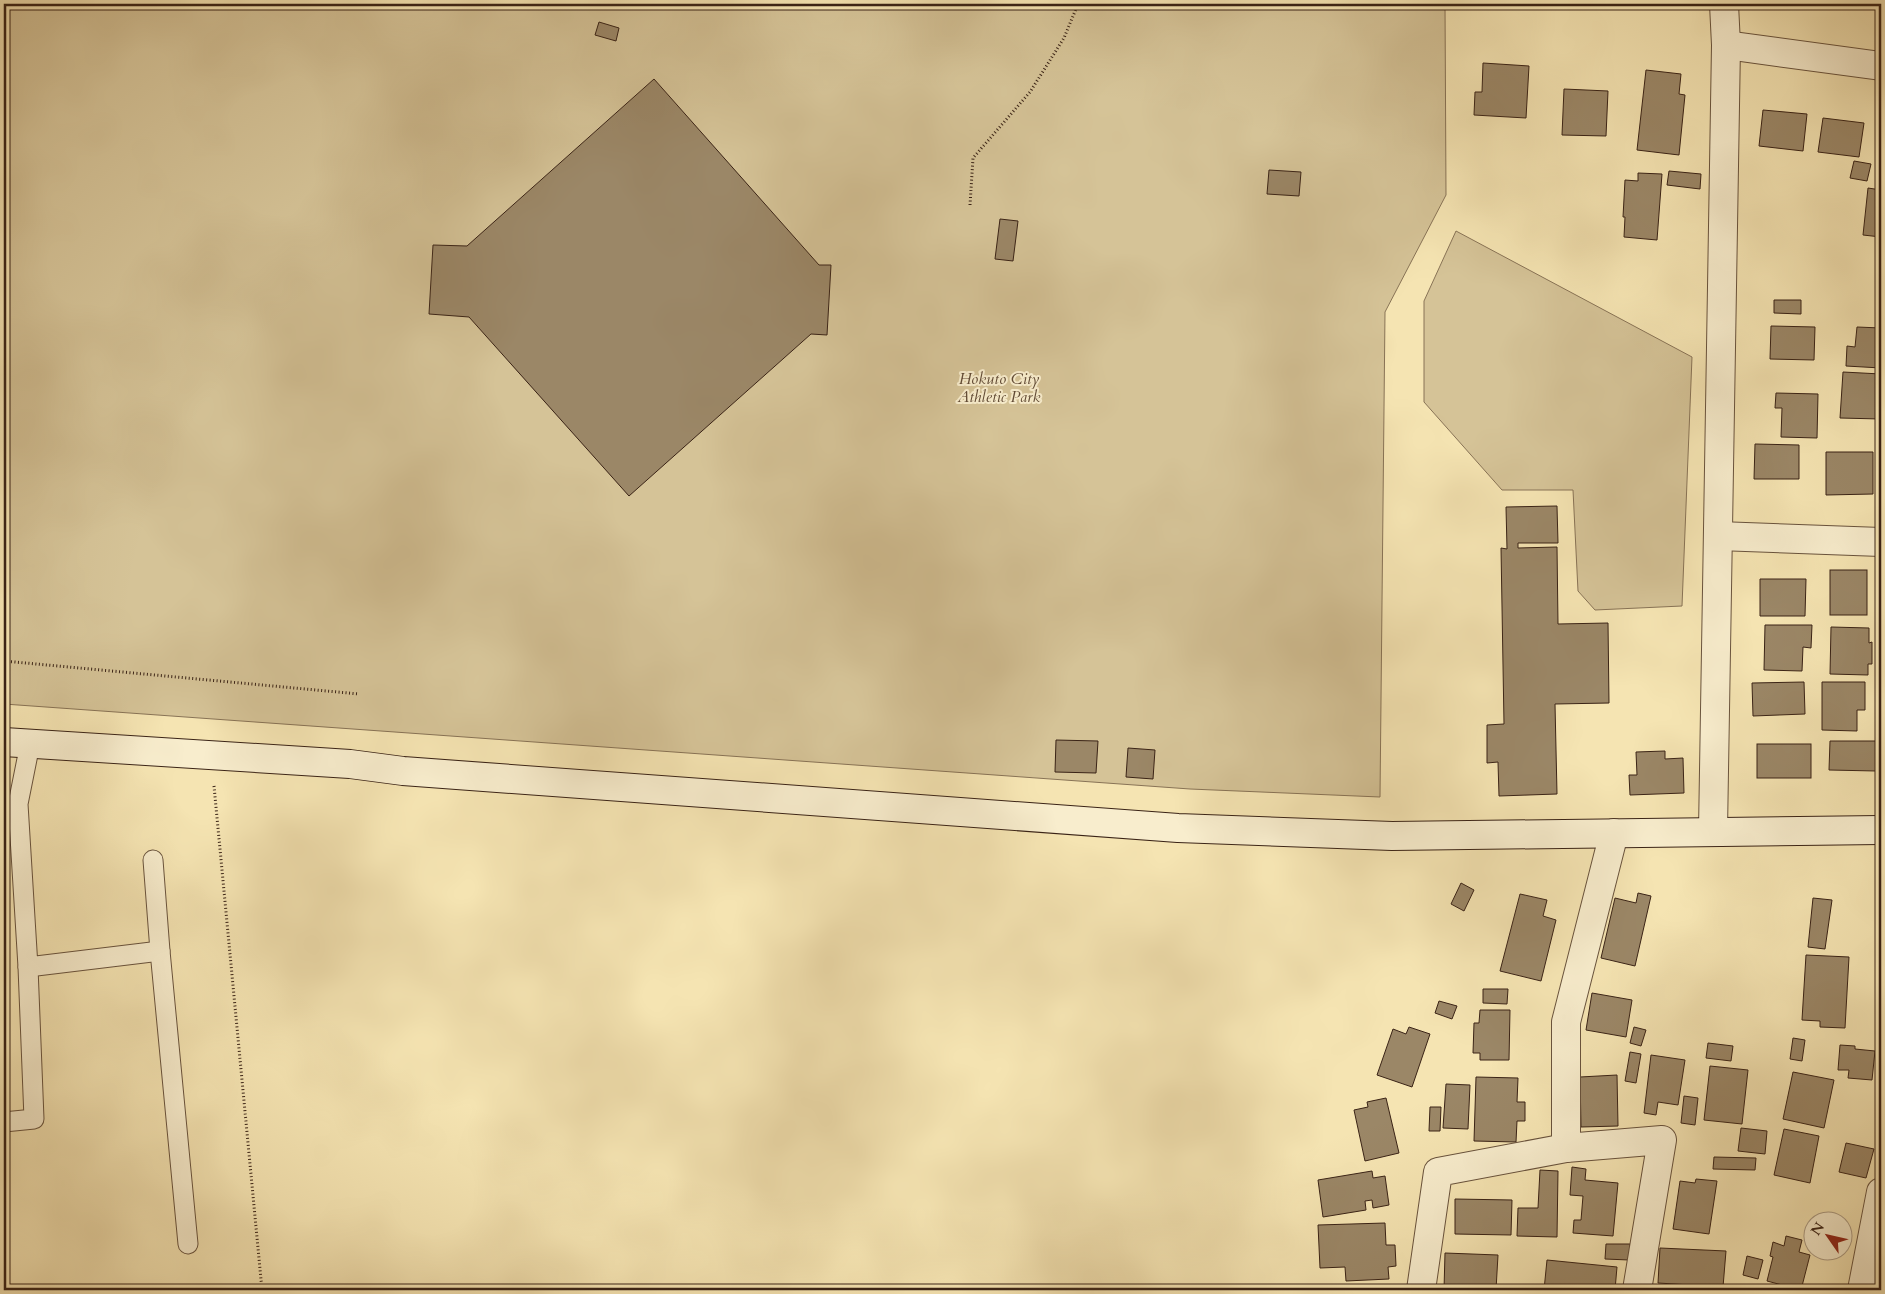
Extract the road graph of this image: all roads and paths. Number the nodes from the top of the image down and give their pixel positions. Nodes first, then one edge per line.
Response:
1 (1078, 4) edge
2 (1724, 4) edge
3 (1726, 45) junction
4 (1881, 66) edge
5 (970, 205) dead end
6 (1718, 536) junction
7 (1881, 542) edge
8 (4, 662) edge
9 (359, 694) dead end
10 (4, 742) edge
11 (30, 744) junction
12 (211, 755) junction
13 (1881, 830) edge
14 (1714, 831) junction
15 (12, 832) edge
16 (1614, 832) junction
17 (153, 860) dead end
18 (160, 951) junction
19 (28, 967) junction
20 (4, 1122) edge
21 (1566, 1148) junction
22 (1881, 1192) edge
23 (188, 1244) dead end
24 (262, 1290) edge
25 (1421, 1290) edge
26 (1637, 1290) edge
27 (1862, 1290) edge

1 - 5 path
2 - 3 street
3 - 4 street
3 - 6 street
6 - 7 street
6 - 14 street
8 - 9 path
10 - 11 street
11 - 12 street
11 - 15 lane
12 - 16 street
12 - 24 path
13 - 14 street
14 - 16 street
15 - 19 lane
16 - 21 street
17 - 18 lane
18 - 19 lane
18 - 23 lane
19 - 20 lane
21 - 25 street
21 - 26 street
22 - 27 street

